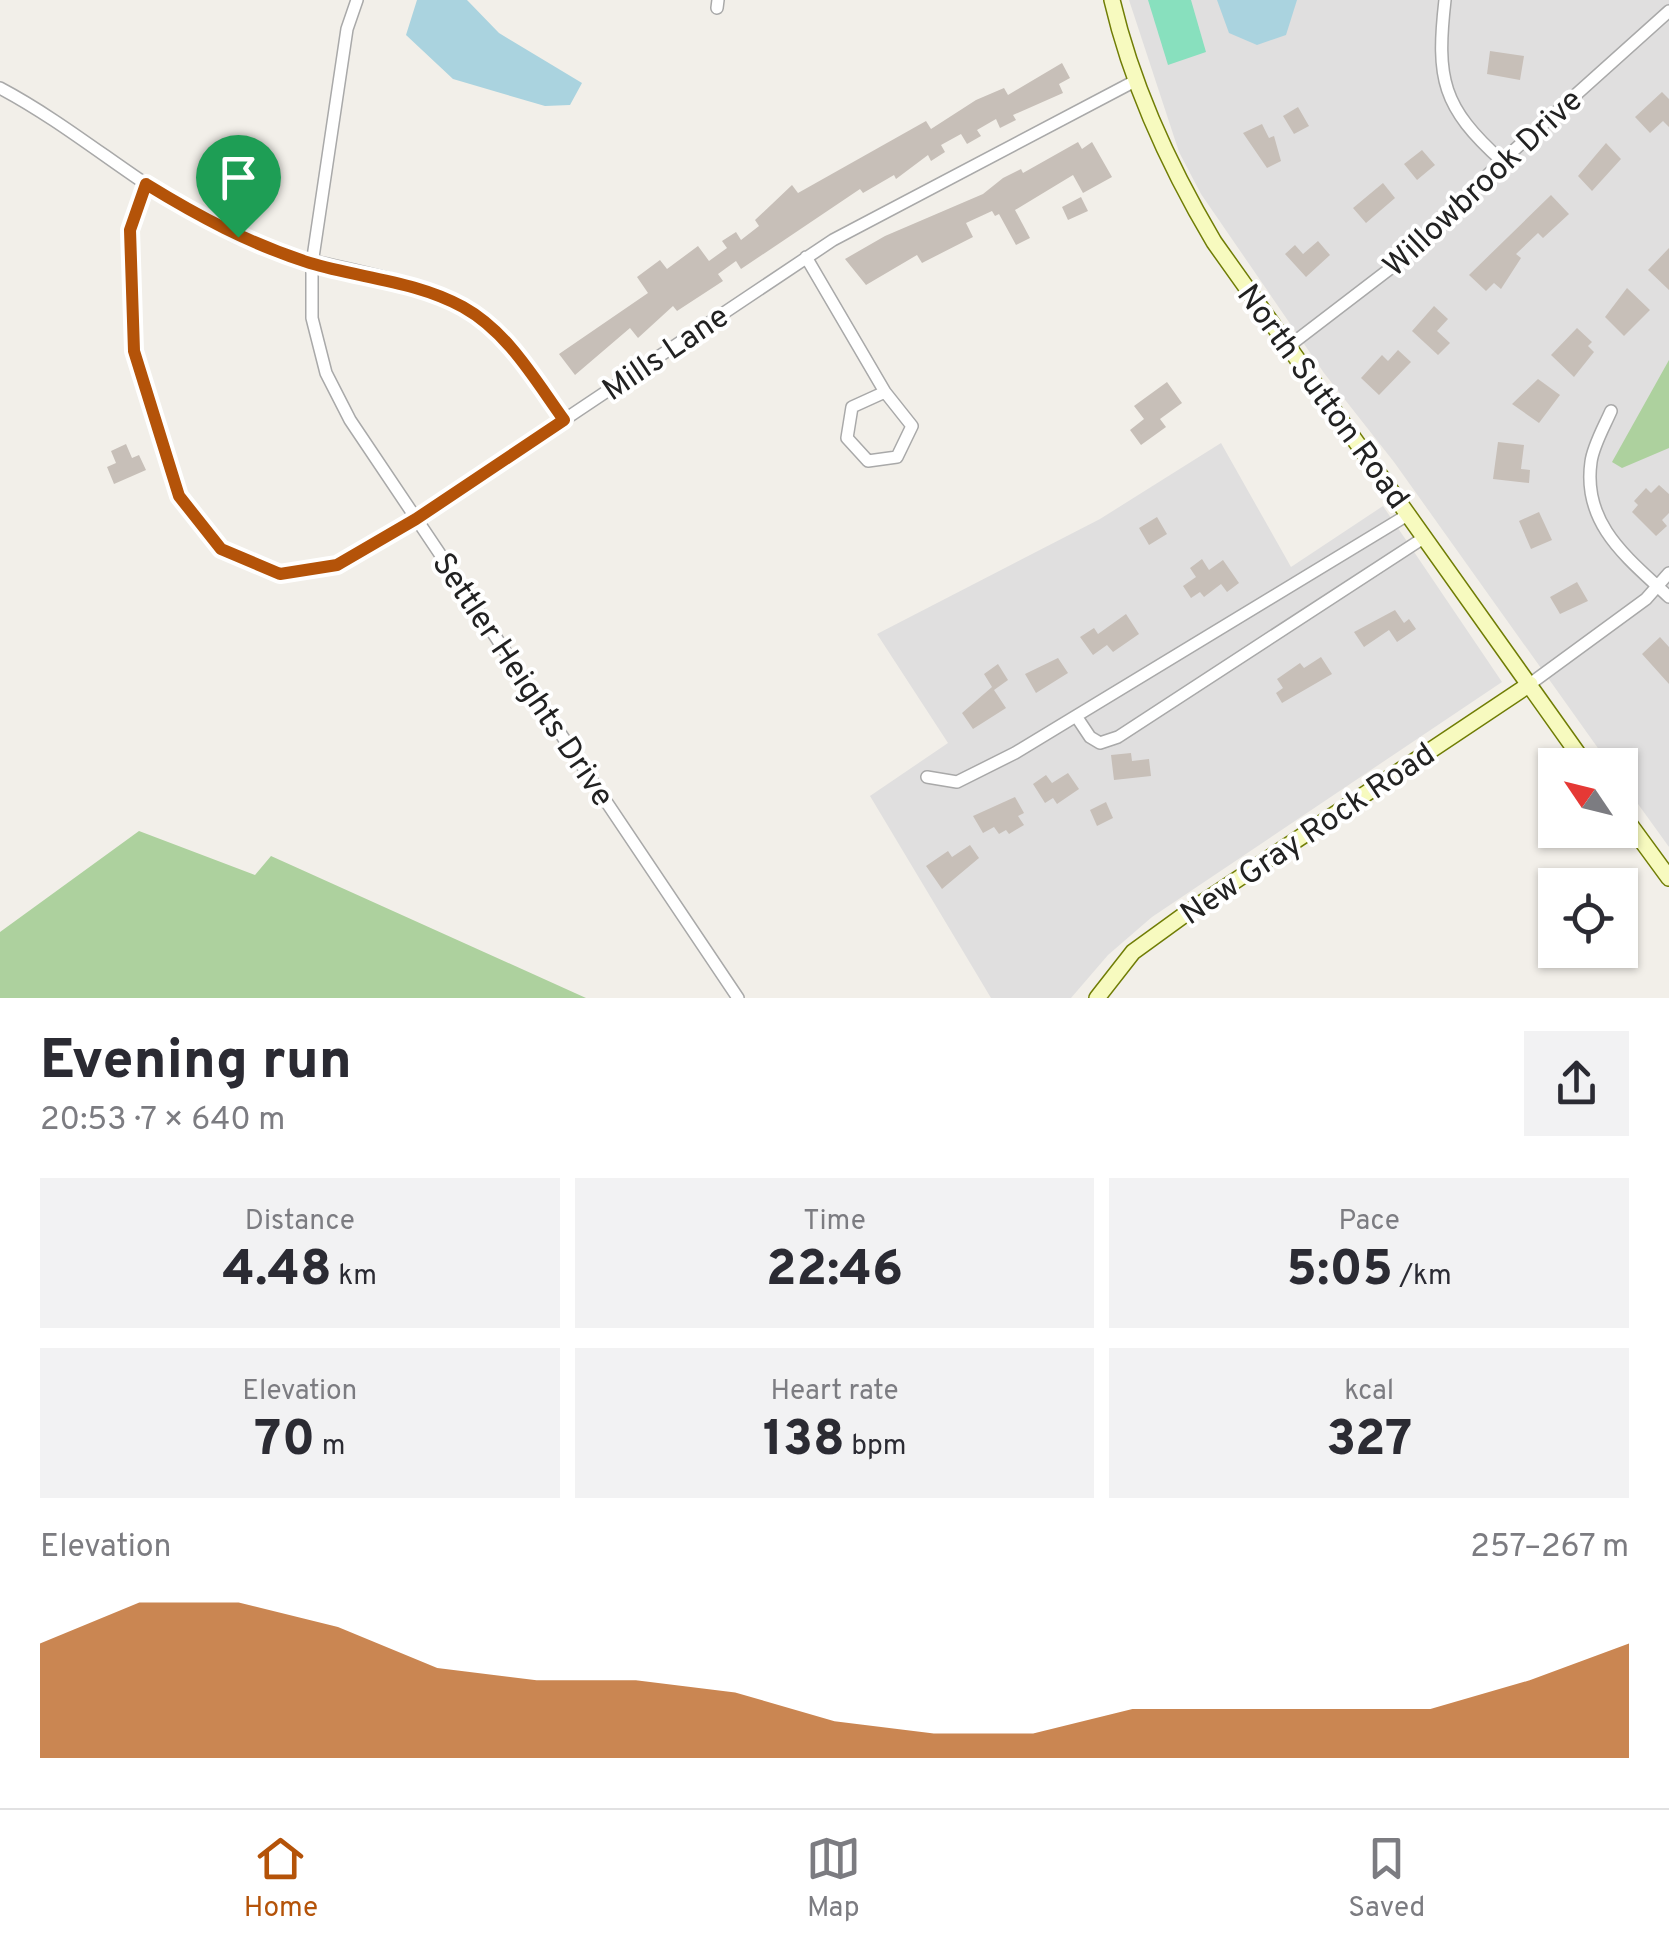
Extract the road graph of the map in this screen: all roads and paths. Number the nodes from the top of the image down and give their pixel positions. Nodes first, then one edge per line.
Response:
1 (357, 0) edge
2 (1112, 0) edge
3 (1446, 0) edge
4 (1669, 11) edge
5 (1134, 81) junction
6 (0, 88) edge
7 (1502, 161) junction
8 (146, 184) junction
9 (806, 257) junction
10 (312, 264) junction
11 (1288, 346) junction
12 (885, 392) junction
13 (1610, 411) dead end
14 (564, 420) junction
15 (1409, 514) junction
16 (416, 519) junction
17 (1425, 537) junction
18 (1669, 573) edge
19 (1658, 586) junction
20 (1669, 597) edge
21 (1530, 684) junction
22 (1076, 716) junction
23 (1574, 748) edge
24 (926, 777) dead end
25 (1638, 836) edge
26 (1669, 878) edge
27 (738, 998) edge
28 (1097, 998) edge

1 - 10 street, Settler Heights Drive
2 - 5 main road, North Sutton Road
3 - 7 street
4 - 7 street, Willowbrook Drive
5 - 9 street, Mills Lane
5 - 11 main road, North Sutton Road
6 - 8 street
7 - 11 street, Willowbrook Drive
8 - 10 street
8 - 16 street, Mills Lane
9 - 12 street
9 - 14 street, Mills Lane
10 - 14 street
10 - 16 street, Settler Heights Drive
11 - 15 main road, North Sutton Road
12 - 12 street
13 - 19 street
14 - 16 street, Mills Lane
15 - 17 main road, North Sutton Road
15 - 22 street
16 - 27 street, Settler Heights Drive
17 - 21 main road, North Sutton Road
17 - 22 street
18 - 19 street
19 - 20 street
19 - 21 street
21 - 23 main road, North Sutton Road
21 - 28 main road, New Gray Rock Road
22 - 24 street
25 - 26 main road

